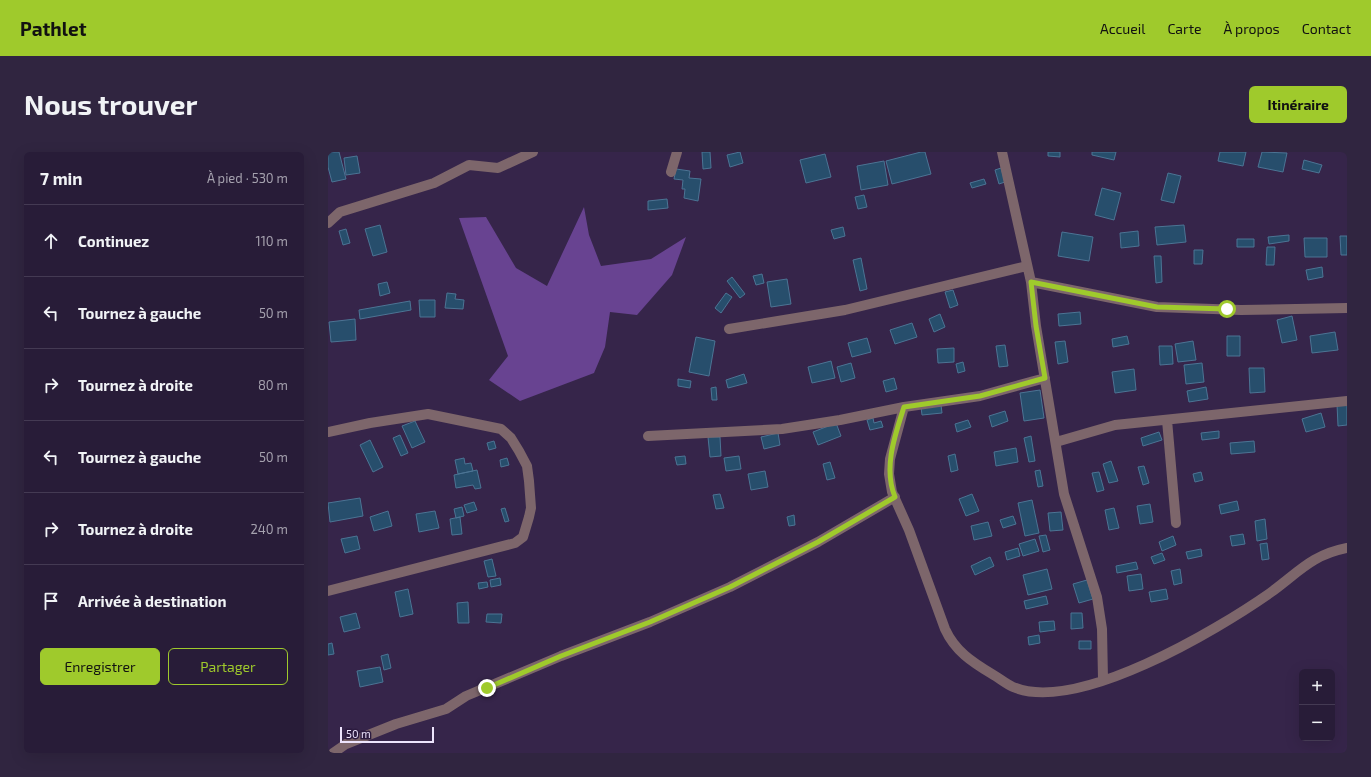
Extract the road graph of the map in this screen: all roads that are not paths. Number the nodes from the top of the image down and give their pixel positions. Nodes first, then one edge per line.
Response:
1 (533, 152) edge
2 (677, 152) edge
3 (1002, 152) edge
4 (671, 172) dead end
5 (328, 223) edge
6 (1027, 266) junction
7 (1031, 282) junction
8 (1347, 308) edge
9 (729, 329) dead end
10 (1045, 378) junction
11 (1347, 402) edge
12 (904, 407) junction
13 (1167, 420) junction
14 (328, 432) edge
15 (648, 436) dead end
16 (1056, 442) junction
17 (895, 497) junction
18 (1176, 523) dead end
19 (1347, 548) edge
20 (328, 591) edge
21 (1103, 679) junction
22 (333, 753) edge

1 - 5 street
2 - 4 street
3 - 6 street
6 - 7 street
6 - 9 street
7 - 8 street
7 - 10 street
10 - 12 street
10 - 16 street
11 - 13 street
12 - 15 street
12 - 17 street
13 - 16 street
13 - 18 street
14 - 20 street
16 - 21 street
17 - 21 street
17 - 22 street
19 - 21 street

